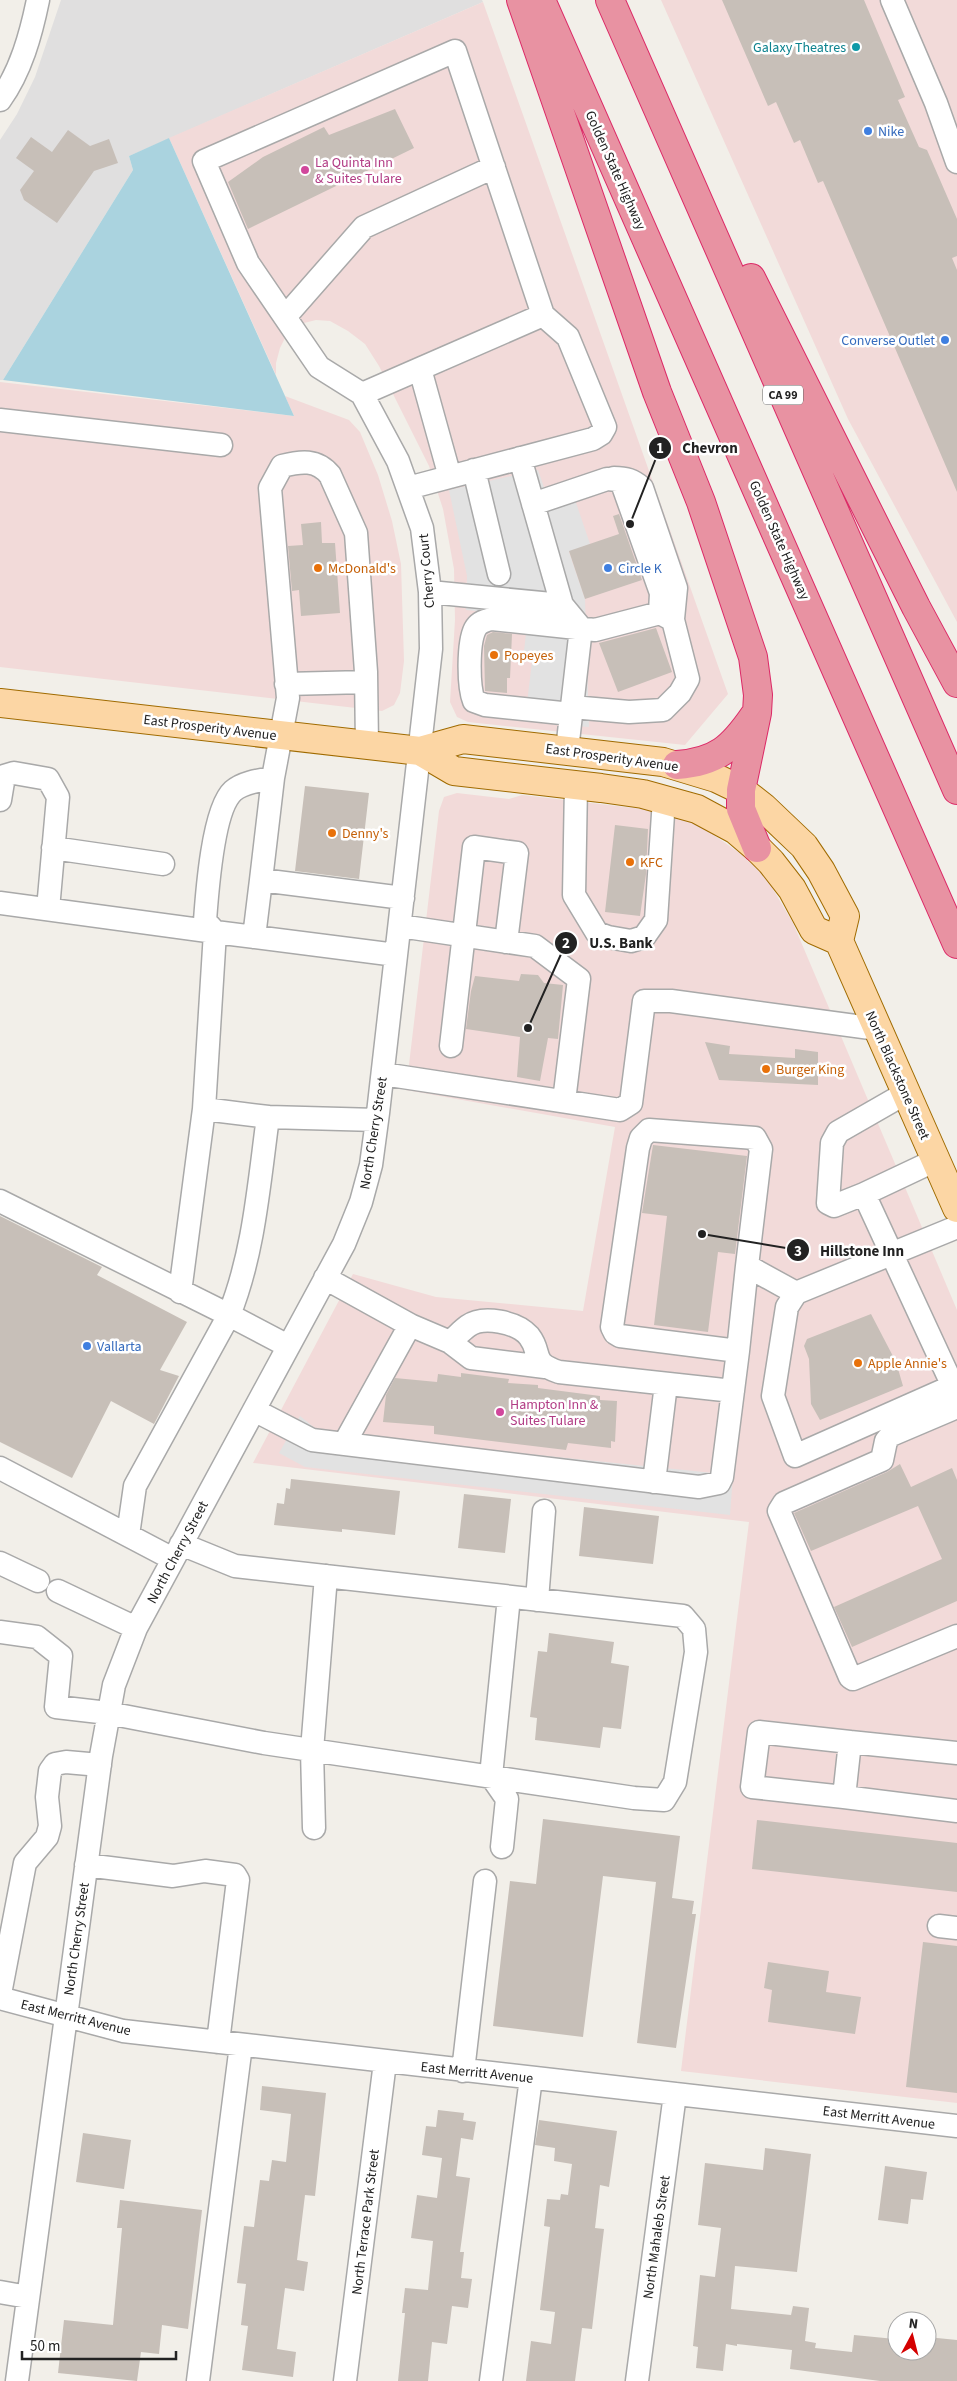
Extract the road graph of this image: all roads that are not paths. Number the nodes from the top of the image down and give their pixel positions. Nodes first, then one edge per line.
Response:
1 (38, 0) edge
2 (521, 0) edge
3 (541, 0) edge
4 (610, 0) edge
5 (892, 0) edge
6 (0, 100) edge
7 (957, 162) edge
8 (494, 167) junction
9 (705, 216) junction
10 (543, 315) junction
11 (285, 317) junction
12 (420, 369) junction
13 (362, 394) junction
14 (0, 420) edge
15 (221, 446) dead end
16 (520, 458) junction
17 (474, 470) junction
18 (450, 477) junction
19 (408, 488) junction
20 (533, 504) junction
21 (499, 574) dead end
22 (430, 592) junction
23 (562, 605) junction
24 (666, 617) junction
25 (581, 628) junction
26 (366, 682) junction
27 (957, 682) edge
28 (286, 684) junction
29 (0, 703) edge
30 (572, 711) junction
31 (757, 712) junction
32 (280, 735) junction
33 (367, 745) junction
34 (568, 750) junction
35 (420, 751) junction
36 (677, 765) junction
37 (273, 778) junction
38 (576, 785) junction
39 (741, 790) junction
40 (957, 790) edge
41 (664, 799) junction
42 (0, 800) edge
43 (53, 848) junction
44 (757, 848) junction
45 (163, 864) dead end
46 (261, 880) junction
47 (403, 898) junction
48 (0, 903) edge
49 (48, 909) junction
50 (400, 926) junction
51 (214, 932) junction
52 (464, 936) junction
53 (254, 937) junction
54 (506, 942) junction
55 (839, 942) junction
56 (957, 944) edge
57 (396, 955) junction
58 (878, 1029) junction
59 (451, 1046) dead end
60 (383, 1074) junction
61 (906, 1093) junction
62 (564, 1101) junction
63 (204, 1109) junction
64 (268, 1117) junction
65 (377, 1120) junction
66 (936, 1160) junction
67 (864, 1194) junction
68 (0, 1201) edge
69 (957, 1208) edge
70 (957, 1226) edge
71 (891, 1254) junction
72 (747, 1266) junction
73 (325, 1278) junction
74 (180, 1292) junction
75 (796, 1293) junction
76 (229, 1315) junction
77 (410, 1325) junction
78 (450, 1342) junction
79 (288, 1346) junction
80 (738, 1351) junction
81 (545, 1367) junction
82 (666, 1384) junction
83 (733, 1391) junction
84 (956, 1396) edge
85 (254, 1410) junction
86 (344, 1444) junction
87 (0, 1468) edge
88 (654, 1482) junction
89 (544, 1511) dead end
90 (128, 1535) junction
91 (177, 1551) junction
92 (0, 1563) edge
93 (326, 1576) junction
94 (38, 1581) dead end
95 (58, 1591) dead end
96 (509, 1596) junction
97 (537, 1600) junction
98 (136, 1628) junction
99 (0, 1632) edge
100 (957, 1636) edge
101 (108, 1714) junction
102 (850, 1742) junction
103 (312, 1750) junction
104 (957, 1753) edge
105 (100, 1765) junction
106 (491, 1776) junction
107 (844, 1797) junction
108 (957, 1811) edge
109 (314, 1828) dead end
110 (502, 1848) dead end
111 (86, 1865) junction
112 (484, 1881) dead end
113 (0, 1994) edge
114 (0, 1998) edge
115 (66, 2016) junction
116 (218, 2042) junction
117 (241, 2045) junction
118 (385, 2062) junction
119 (463, 2071) junction
120 (530, 2078) junction
121 (675, 2094) junction
122 (957, 2126) edge
123 (0, 2292) edge
124 (28, 2297) junction
125 (17, 2381) edge
126 (198, 2381) edge
127 (345, 2381) edge
128 (491, 2381) edge
129 (637, 2381) edge

1 - 6 street
2 - 31 highway
3 - 56 highway, Golden State Highway
4 - 9 highway, CA 99
5 - 7 street
8 - 10 street
8 - 11 street
8 - 11 street
9 - 27 highway
9 - 40 highway, CA 99
10 - 12 street
10 - 16 street
11 - 13 street, Cherry Court
12 - 13 street
12 - 18 street
13 - 19 street, Cherry Court
14 - 15 street
16 - 17 street
16 - 20 street
17 - 18 street
17 - 21 street
18 - 19 street
19 - 22 street, Cherry Court
20 - 23 street
20 - 24 street
22 - 23 street
22 - 35 street, Cherry Court
23 - 25 street
24 - 25 street
24 - 30 street
25 - 30 street
25 - 30 street
26 - 28 street
26 - 28 street
26 - 33 street
28 - 32 street
29 - 32 main road, East Prosperity Avenue
30 - 34 street
31 - 36 highway
31 - 39 highway
32 - 33 main road, East Prosperity Avenue
32 - 37 street
33 - 35 main road, East Prosperity Avenue
34 - 35 main road, East Prosperity Avenue
34 - 36 main road, East Prosperity Avenue
35 - 38 main road, East Prosperity Avenue
35 - 47 street, North Cherry Street
36 - 39 main road, East Prosperity Avenue
37 - 46 street
37 - 51 street
38 - 41 main road, East Prosperity Avenue
38 - 41 street
39 - 44 highway
39 - 55 main road
41 - 44 main road, East Prosperity Avenue
42 - 43 street
43 - 45 street
43 - 49 street
44 - 55 main road
46 - 47 street
46 - 53 street
47 - 50 street, North Cherry Street
48 - 49 street
49 - 51 street
50 - 52 street
50 - 57 street, North Cherry Street
51 - 53 street
51 - 63 street
52 - 54 street
52 - 54 street
52 - 59 street
53 - 57 street
54 - 62 street
55 - 58 main road, North Blackstone Street
57 - 60 street, North Cherry Street
58 - 61 main road, North Blackstone Street
58 - 62 street
60 - 62 street
60 - 65 street, North Cherry Street
61 - 66 main road, North Blackstone Street
61 - 67 street
63 - 64 street
63 - 74 street
64 - 65 street
64 - 76 street
65 - 73 street, North Cherry Street
66 - 67 street
66 - 69 main road, North Blackstone Street
67 - 71 street
68 - 74 street
70 - 71 street
71 - 75 street
71 - 84 street
72 - 75 street
72 - 80 street
72 - 80 street
73 - 77 street
73 - 79 street, North Cherry Street
74 - 76 street
75 - 84 street
76 - 79 street
76 - 90 street
77 - 78 street
77 - 86 street
78 - 81 street
78 - 81 street
79 - 85 street, North Cherry Street
80 - 83 street
81 - 82 street
82 - 83 street
82 - 88 street
83 - 88 street
84 - 100 street
85 - 86 street
85 - 91 street, North Cherry Street
86 - 88 street
87 - 90 street
89 - 97 street
90 - 91 street
91 - 93 street
91 - 98 street, North Cherry Street
92 - 94 street
93 - 96 street
93 - 103 street
95 - 98 street
96 - 97 street
96 - 106 street
97 - 106 street
98 - 101 street, North Cherry Street
99 - 101 street
101 - 103 street
101 - 105 street, North Cherry Street
102 - 104 street
102 - 107 street
102 - 107 street
103 - 106 street
103 - 109 street
105 - 111 street, North Cherry Street
105 - 113 street
106 - 110 street
107 - 108 street
111 - 115 street, North Cherry Street
111 - 116 street
112 - 119 street
114 - 115 street, East Merritt Avenue
115 - 116 street, East Merritt Avenue
115 - 124 street, North Cherry Street
116 - 117 street, East Merritt Avenue
117 - 118 street, East Merritt Avenue
117 - 126 street
118 - 119 street, East Merritt Avenue
118 - 127 street, North Terrace Park Street
119 - 120 street, East Merritt Avenue
120 - 121 street, East Merritt Avenue
120 - 128 street
121 - 122 street, East Merritt Avenue
121 - 129 street, North Mahaleb Street
123 - 124 street
124 - 125 street, North Cherry Street

